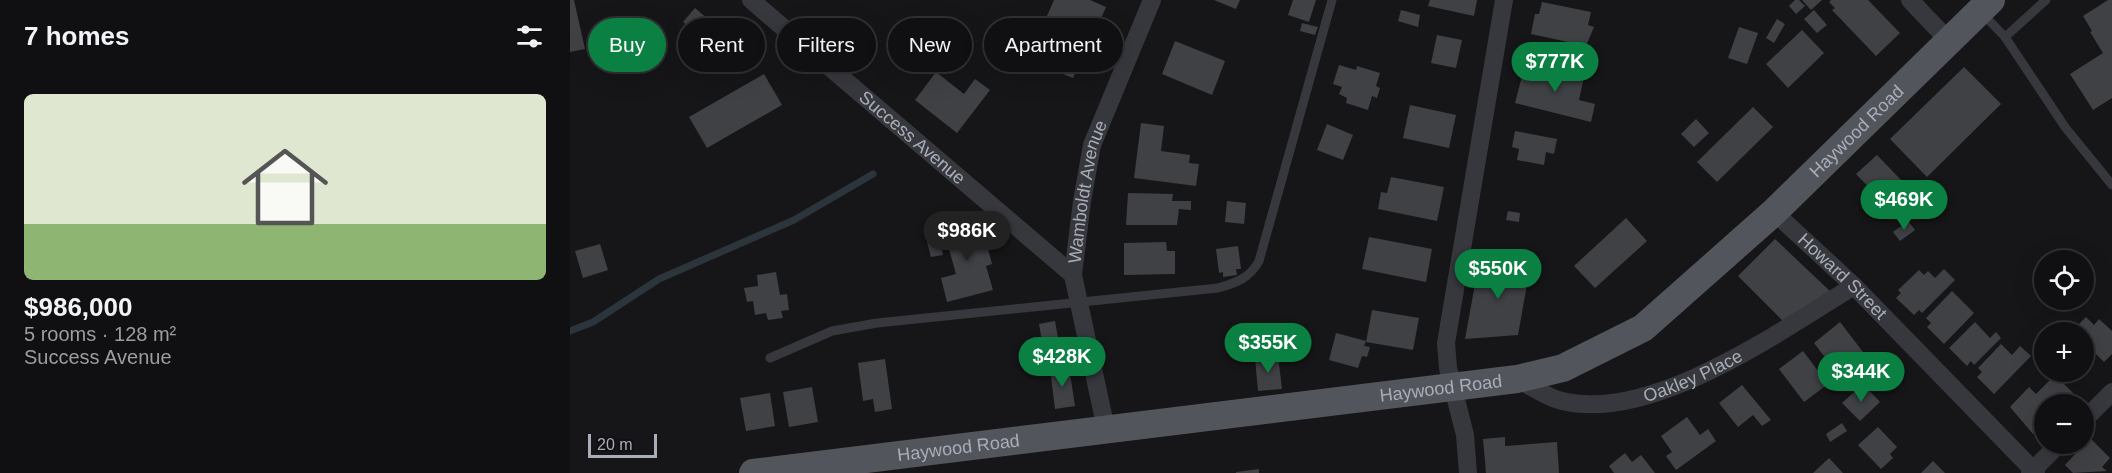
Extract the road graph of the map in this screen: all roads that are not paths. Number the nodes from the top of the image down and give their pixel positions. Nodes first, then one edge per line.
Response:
1 (752, 0) edge
2 (1152, 0) edge
3 (1332, 0) edge
4 (1504, 0) edge
5 (1910, 0) edge
6 (2046, 0) edge
7 (1986, 6) edge
8 (2005, 37) junction
9 (1949, 41) junction
10 (2112, 186) edge
11 (1774, 212) junction
12 (1073, 275) junction
13 (1854, 286) junction
14 (1079, 304) junction
15 (770, 358) dead end
16 (1517, 379) junction
17 (1453, 386) junction
18 (2112, 392) edge
19 (2094, 410) edge
20 (1106, 429) junction
21 (2050, 454) edge
22 (2033, 472) edge
23 (753, 473) edge
24 (1468, 473) edge

1 - 12 street, Success Avenue
2 - 12 street, Wamboldt Avenue
3 - 14 lane
4 - 17 street
5 - 9 street
6 - 8 lane
7 - 8 lane
7 - 9 main road, Haywood Road
8 - 10 lane
9 - 11 main road, Haywood Road
11 - 13 street, Howard Street
11 - 16 main road, Haywood Road
12 - 14 street, Wamboldt Avenue
13 - 16 street, Oakley Place
13 - 22 street, Howard Street
14 - 15 lane
14 - 20 street, Wamboldt Avenue
16 - 17 main road, Haywood Road
17 - 20 main road, Haywood Road
17 - 24 street
18 - 19 street
20 - 23 main road, Haywood Road
21 - 22 street

